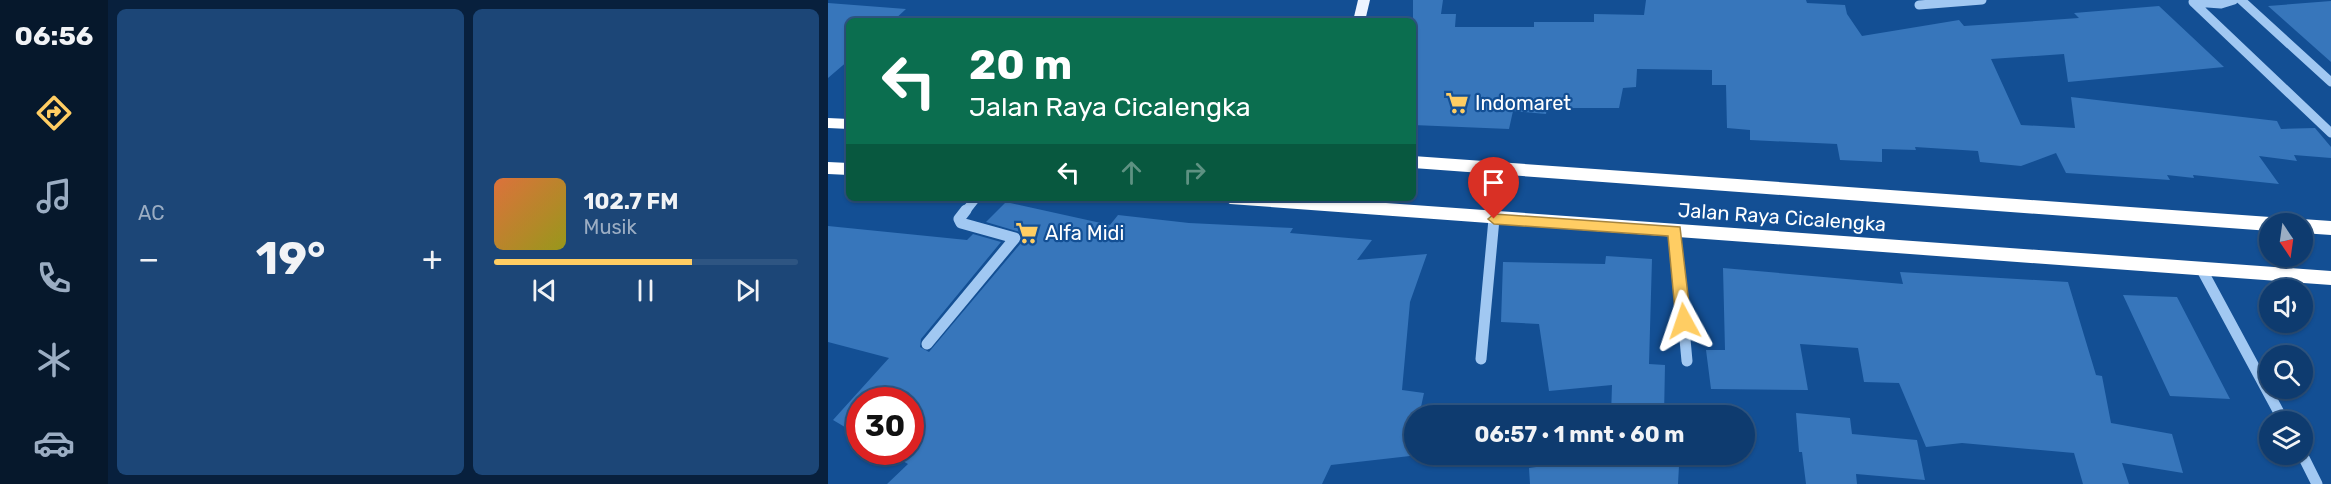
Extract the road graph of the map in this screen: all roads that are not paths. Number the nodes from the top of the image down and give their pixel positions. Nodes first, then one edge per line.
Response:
1 (1364, 0) edge
2 (1982, 0) edge
3 (2234, 0) edge
4 (2241, 0) edge
5 (2190, 1) edge
6 (1919, 5) dead end
7 (1360, 18) edge
8 (2331, 82) edge
9 (828, 123) edge
10 (846, 124) edge
11 (2331, 133) edge
12 (1416, 162) edge
13 (828, 168) edge
14 (846, 169) edge
15 (973, 201) edge
16 (1268, 201) edge
17 (1494, 219) junction
18 (2259, 223) edge
19 (2313, 227) edge
20 (2331, 228) edge
21 (1675, 231) junction
22 (2202, 270) junction
23 (2331, 278) edge
24 (927, 344) dead end
25 (1481, 359) dead end
26 (1687, 361) dead end
27 (2278, 411) edge
28 (2308, 465) edge
29 (2317, 484) edge

1 - 7 main road
2 - 6 street
3 - 5 street
4 - 8 street
5 - 11 street
9 - 10 highway
12 - 18 highway, Jalan Raya Cicalengka
13 - 14 highway
15 - 24 street
16 - 17 highway, Jalan Raya Cicalengka
17 - 21 highway, Jalan Raya Cicalengka
17 - 25 street
19 - 20 highway
21 - 22 highway, Jalan Raya Cicalengka
21 - 26 street
22 - 23 highway, Jalan Raya Cicalengka
22 - 27 street
28 - 29 street

